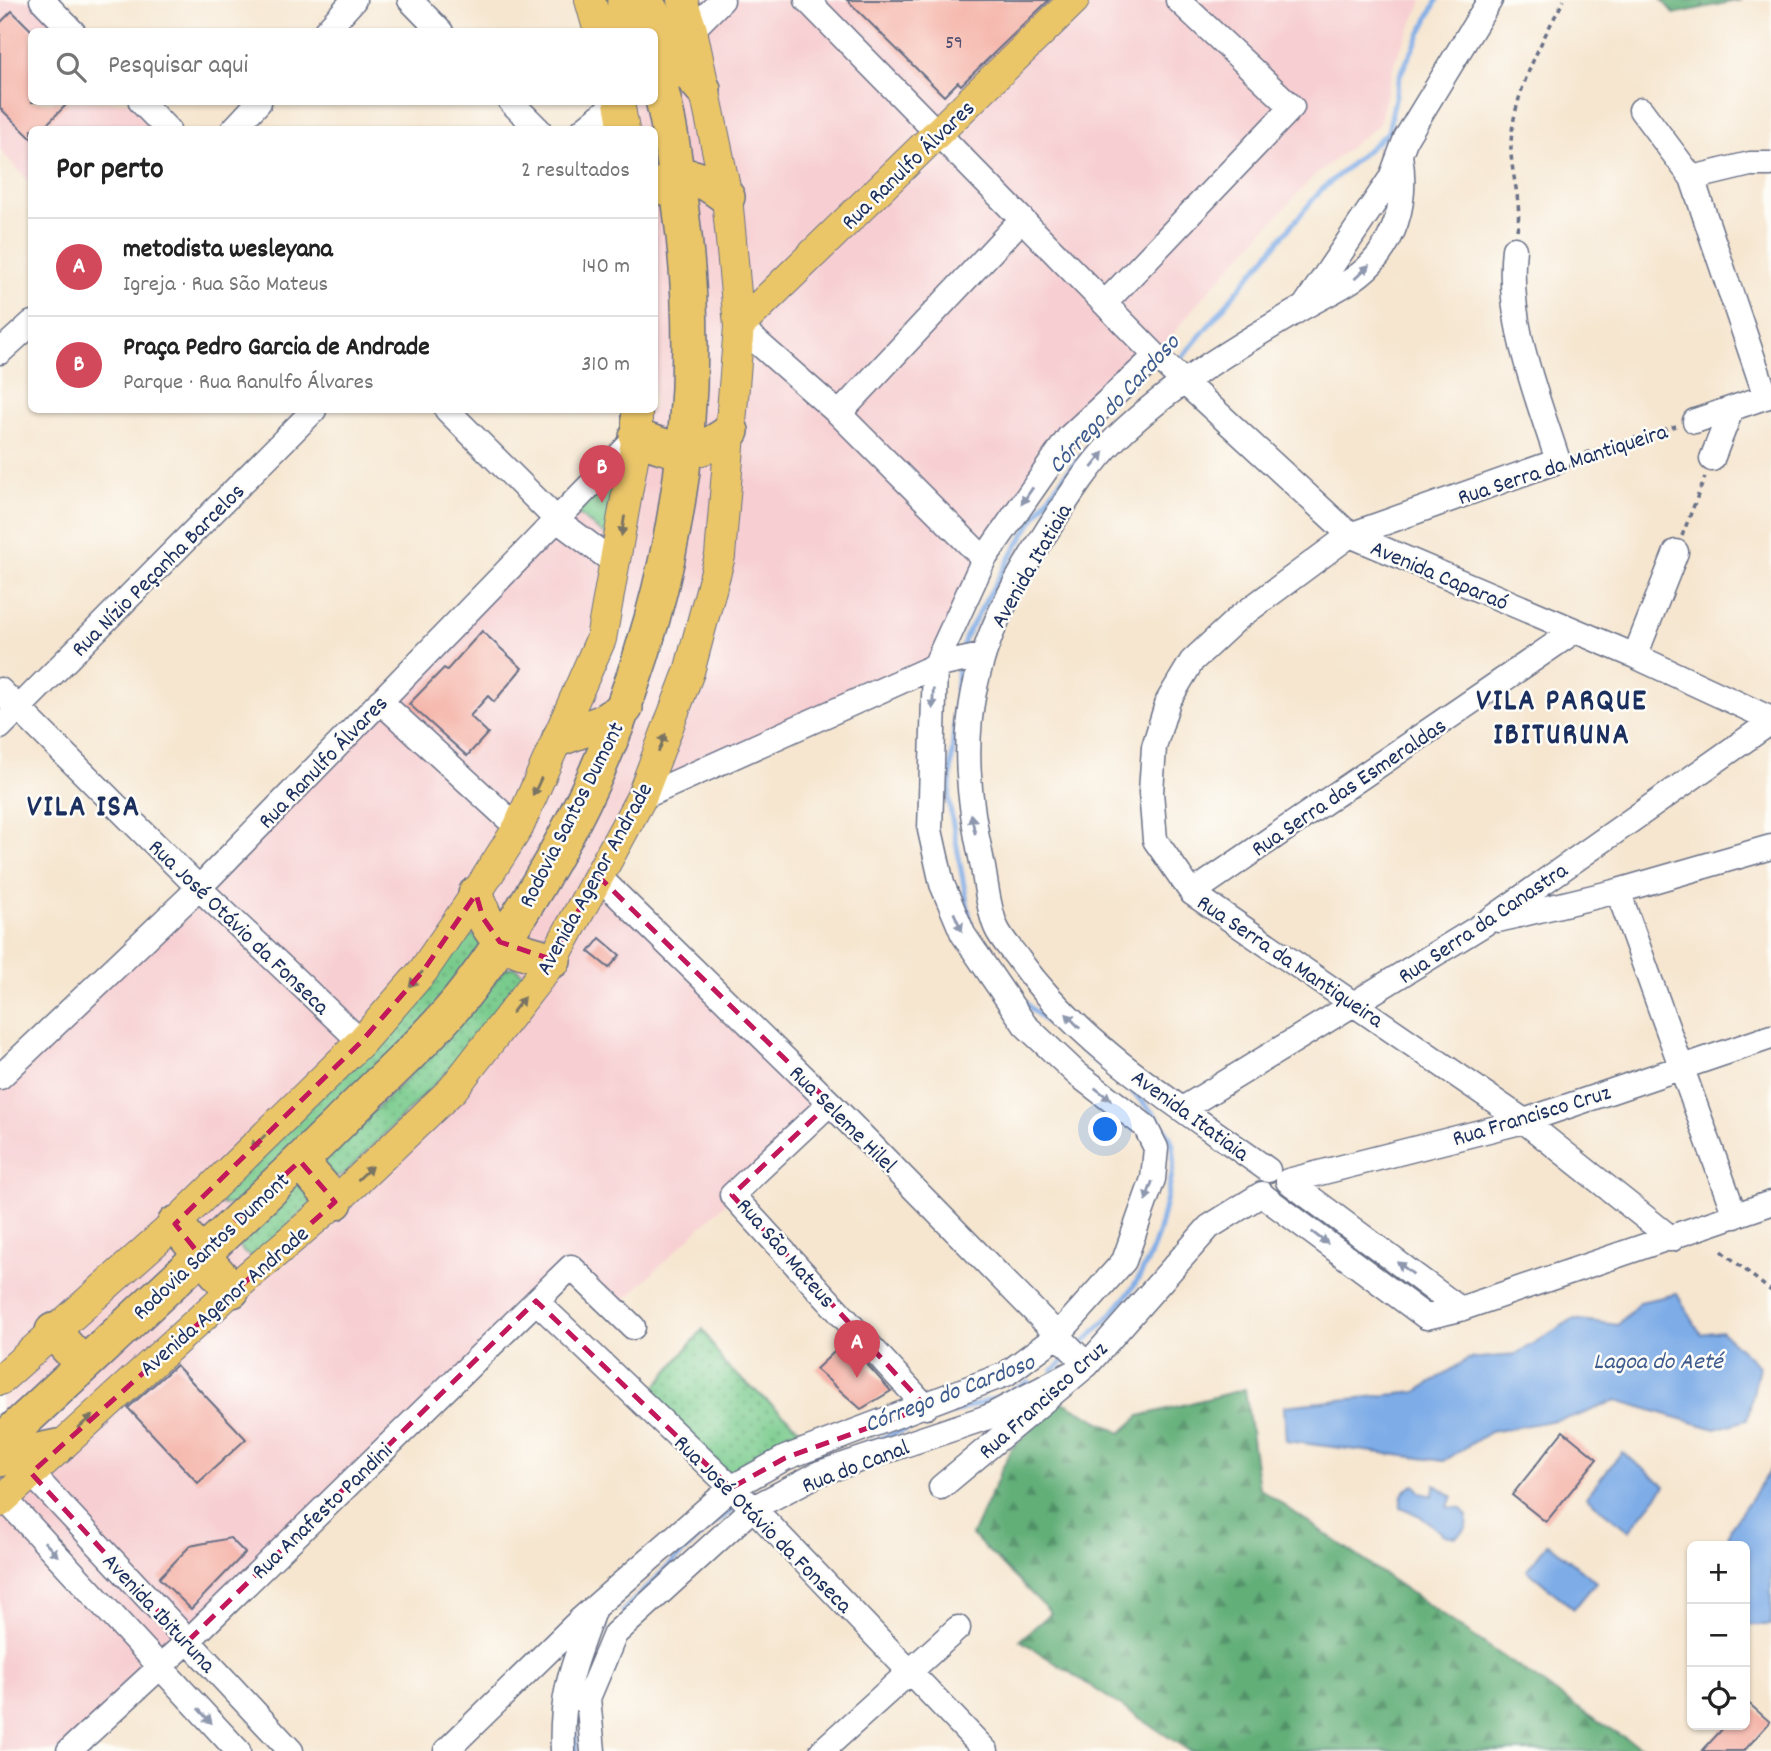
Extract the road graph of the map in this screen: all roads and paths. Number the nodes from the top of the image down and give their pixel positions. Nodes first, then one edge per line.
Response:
1 (42, 0) edge
2 (354, 0) edge
3 (410, 0) edge
4 (590, 0) edge
5 (625, 0) edge
6 (634, 0) edge
7 (644, 0) edge
8 (682, 0) edge
9 (722, 0) edge
10 (807, 0) edge
11 (1074, 0) edge
12 (1178, 0) edge
13 (1490, 0) edge
14 (1564, 0) edge
15 (69, 28) edge
16 (329, 28) edge
17 (437, 28) edge
18 (598, 28) edge
19 (623, 28) edge
20 (643, 28) edge
21 (692, 30) junction
22 (658, 80) edge
23 (704, 89) junction
24 (144, 105) edge
25 (256, 105) edge
26 (514, 105) edge
27 (614, 105) edge
28 (619, 105) edge
29 (1641, 110) dead end
30 (164, 126) edge
31 (237, 126) edge
32 (535, 126) edge
33 (588, 126) edge
34 (623, 126) edge
35 (937, 135) junction
36 (1771, 164) edge
37 (1692, 178) junction
38 (666, 183) edge
39 (727, 197) junction
40 (1022, 219) junction
41 (1514, 249) joint
42 (1106, 302) junction
43 (739, 326) junction
44 (28, 327) edge
45 (0, 352) edge
46 (1156, 356) junction
47 (1184, 383) junction
48 (1768, 396) edge
49 (1731, 410) junction
50 (311, 413) edge
51 (450, 413) edge
52 (839, 414) junction
53 (1695, 421) joint
54 (637, 423) edge
55 (731, 431) junction
56 (685, 451) junction
57 (1712, 459) joint
58 (1558, 461) junction
59 (557, 520) junction
60 (1350, 535) junction
61 (1676, 552) joint
62 (984, 559) junction
63 (616, 564) junction
64 (1573, 632) junction
65 (981, 656) junction
66 (1635, 656) junction
67 (935, 666) junction
68 (0, 690) edge
69 (380, 701) junction
70 (625, 708) junction
71 (19, 709) junction
72 (1771, 720) edge
73 (0, 727) edge
74 (560, 738) junction
75 (641, 799) junction
76 (518, 828) junction
77 (1771, 846) edge
78 (597, 875) junction
79 (199, 888) junction
80 (1618, 891) junction
81 (1192, 893) junction
82 (476, 894) junction
83 (1484, 924) junction
84 (500, 942) junction
85 (552, 960) junction
86 (1356, 1004) junction
87 (1771, 1037) edge
88 (360, 1042) junction
89 (1681, 1066) junction
90 (0, 1077) edge
91 (830, 1103) junction
92 (1184, 1108) junction
93 (1524, 1121) junction
94 (1145, 1126) joint
95 (300, 1161) junction
96 (1278, 1175) junction
97 (1264, 1196) junction
98 (335, 1202) junction
99 (1771, 1203) edge
100 (1735, 1216) junction
101 (175, 1224) junction
102 (1672, 1238) junction
103 (1723, 1251) dead end
104 (199, 1254) junction
105 (232, 1290) junction
106 (1771, 1291) edge
107 (536, 1301) junction
108 (1460, 1309) junction
109 (633, 1327) dead end
110 (53, 1331) junction
111 (1056, 1336) junction
112 (1087, 1364) junction
113 (83, 1365) junction
114 (0, 1380) edge
115 (926, 1406) junction
116 (0, 1443) edge
117 (57, 1447) joint
118 (15, 1466) edge
119 (941, 1487) dead end
120 (731, 1488) junction
121 (2, 1501) edge
122 (753, 1508) junction
123 (595, 1607) junction
124 (958, 1628) dead end
125 (187, 1642) junction
126 (159, 1667) junction
127 (911, 1671) junction
128 (69, 1751) edge
129 (238, 1751) edge
130 (290, 1751) edge
131 (446, 1751) edge
132 (563, 1751) edge
133 (593, 1751) edge
134 (822, 1751) edge
135 (986, 1751) edge

1 - 15 street
2 - 16 street
3 - 17 street
4 - 18 main road
5 - 19 highway
6 - 20 highway
7 - 23 highway
8 - 21 main road, Avenida Agenor Andrade
9 - 21 street
10 - 35 street, Avenida Caparaó
11 - 35 main road, Rua Ranulfo Álvares
12 - 42 street
13 - 47 street, Avenida Itatiaia
14 - 41 path
21 - 23 main road, Avenida Agenor Andrade
22 - 38 highway, Rodovia Santos Dumont
23 - 39 main road, Avenida Agenor Andrade
24 - 30 street
25 - 31 street
26 - 32 street
27 - 33 street
28 - 34 main road
29 - 37 street
35 - 40 street, Avenida Caparaó
35 - 43 main road, Rua Ranulfo Álvares
36 - 37 street
37 - 48 street
38 - 39 highway
38 - 56 highway, Rodovia Santos Dumont
39 - 43 main road, Avenida Agenor Andrade
40 - 42 street, Avenida Caparaó
40 - 52 street
41 - 58 street
42 - 46 street, Avenida Caparaó
43 - 52 street
43 - 55 main road, Avenida Agenor Andrade
44 - 45 street
46 - 47 street, Avenida Caparaó
46 -> 62 street, Avenida Itatiaia
47 - 60 street, Avenida Caparaó
65 -> 47 street, Avenida Itatiaia
48 - 49 street, Rua Serra da Mantiqueira
49 - 53 street, Rua Serra da Mantiqueira
49 - 57 street
50 - 71 street, Rua Nízio Peçanha Barcelos
51 - 59 street
52 - 62 street
53 - 58 path, Rua Serra da Mantiqueira
54 - 56 highway
54 - 59 street, Rua Ranulfo Álvares
54 -> 63 main road
55 - 56 highway
75 -> 55 main road, Avenida Agenor Andrade
56 - 70 highway, Rodovia Santos Dumont
57 - 61 path
58 - 60 street, Rua Serra da Mantiqueira
59 - 63 street
59 - 69 street, Rua Ranulfo Álvares
60 - 64 street, Avenida Caparaó
60 - 81 street, Rua Serra da Mantiqueira
61 - 66 street
62 - 67 street, Avenida Itatiaia
63 - 74 main road
64 - 66 street, Avenida Caparaó
64 - 81 street, Rua Serra das Esmeraldas
65 - 67 street
92 -> 65 street, Avenida Itatiaia
66 - 72 street, Avenida Caparaó
67 - 75 street
67 -> 94 street, Avenida Itatiaia
68 - 71 street, Rua José Otávio da Fonseca
69 - 76 street
69 - 79 street, Rua Ranulfo Álvares
70 - 74 highway
70 - 84 highway, Rodovia Santos Dumont
71 - 73 street, Rua Nízio Peçanha Barcelos
71 - 79 street, Rua José Otávio da Fonseca
72 - 83 street, Rua Serra da Canastra
74 -> 76 main road
75 - 78 main road, Avenida Agenor Andrade
76 - 82 main road
77 - 80 street
78 - 85 main road, Avenida Agenor Andrade
78 - 91 street, Rua Seleme Hilel
79 - 88 street, Rua José Otávio da Fonseca
79 - 90 street, Rua Ranulfo Álvares
80 - 83 street
80 - 89 street
81 - 86 street, Rua Serra da Mantiqueira
82 - 84 highway
82 -> 88 main road
83 - 86 street, Rua Serra da Canastra
84 - 85 highway
84 - 95 highway, Rodovia Santos Dumont
98 -> 85 main road, Avenida Agenor Andrade
86 - 92 street, Rua Serra da Canastra
86 - 93 street, Rua Serra da Mantiqueira
87 - 89 street, Rua Francisco Cruz
88 -> 101 main road
89 - 93 street, Rua Francisco Cruz
89 - 100 street
91 - 111 street, Rua Seleme Hilel
91 - 115 street, Rua São Mateus
92 - 96 street, Avenida Itatiaia
93 - 96 street, Rua Francisco Cruz
93 - 102 street, Rua Serra da Mantiqueira
94 -> 111 street, Rua do Canal
95 - 98 highway
95 - 104 highway, Rodovia Santos Dumont
96 - 97 street
108 -> 96 street, Avenida Itatiaia
97 -> 108 street
97 - 112 street, Rua Francisco Cruz
98 - 105 main road, Avenida Agenor Andrade
99 - 100 street
100 - 102 street
101 - 104 highway
101 - 110 main road
102 - 108 street
103 - 106 path
104 - 105 highway
104 - 113 highway, Rodovia Santos Dumont
117 -> 105 main road, Avenida Agenor Andrade
107 - 109 street, Rua Anafesto Pandini
107 - 120 street, Rua José Otávio da Fonseca
107 - 125 street, Rua Anafesto Pandini
110 - 113 highway
110 - 114 main road
111 - 112 street, Rua Seleme Hilel
111 - 115 street, Rua do Canal
112 - 119 street, Rua Francisco Cruz
112 - 122 street, Rua do Canal
113 - 116 highway, Rodovia Santos Dumont
115 - 120 street, Rua do Canal
117 - 118 highway
118 - 121 main road
118 - 125 street, Avenida Ibituruna
120 - 122 street, Rua José Otávio da Fonseca
120 - 123 street, Rua do Canal
121 -> 126 street, Avenida Ibituruna
122 - 127 street, Rua José Otávio da Fonseca
122 - 133 street, Rua do Canal
123 - 131 street, Rua do Canal
123 - 132 street
124 - 127 street
125 - 126 street, Rua Anafesto Pandini
125 - 130 street, Avenida Ibituruna
126 - 128 street, Rua Anafesto Pandini
126 -> 129 street, Avenida Ibituruna
127 - 134 street
127 - 135 street, Rua José Otávio da Fonseca

